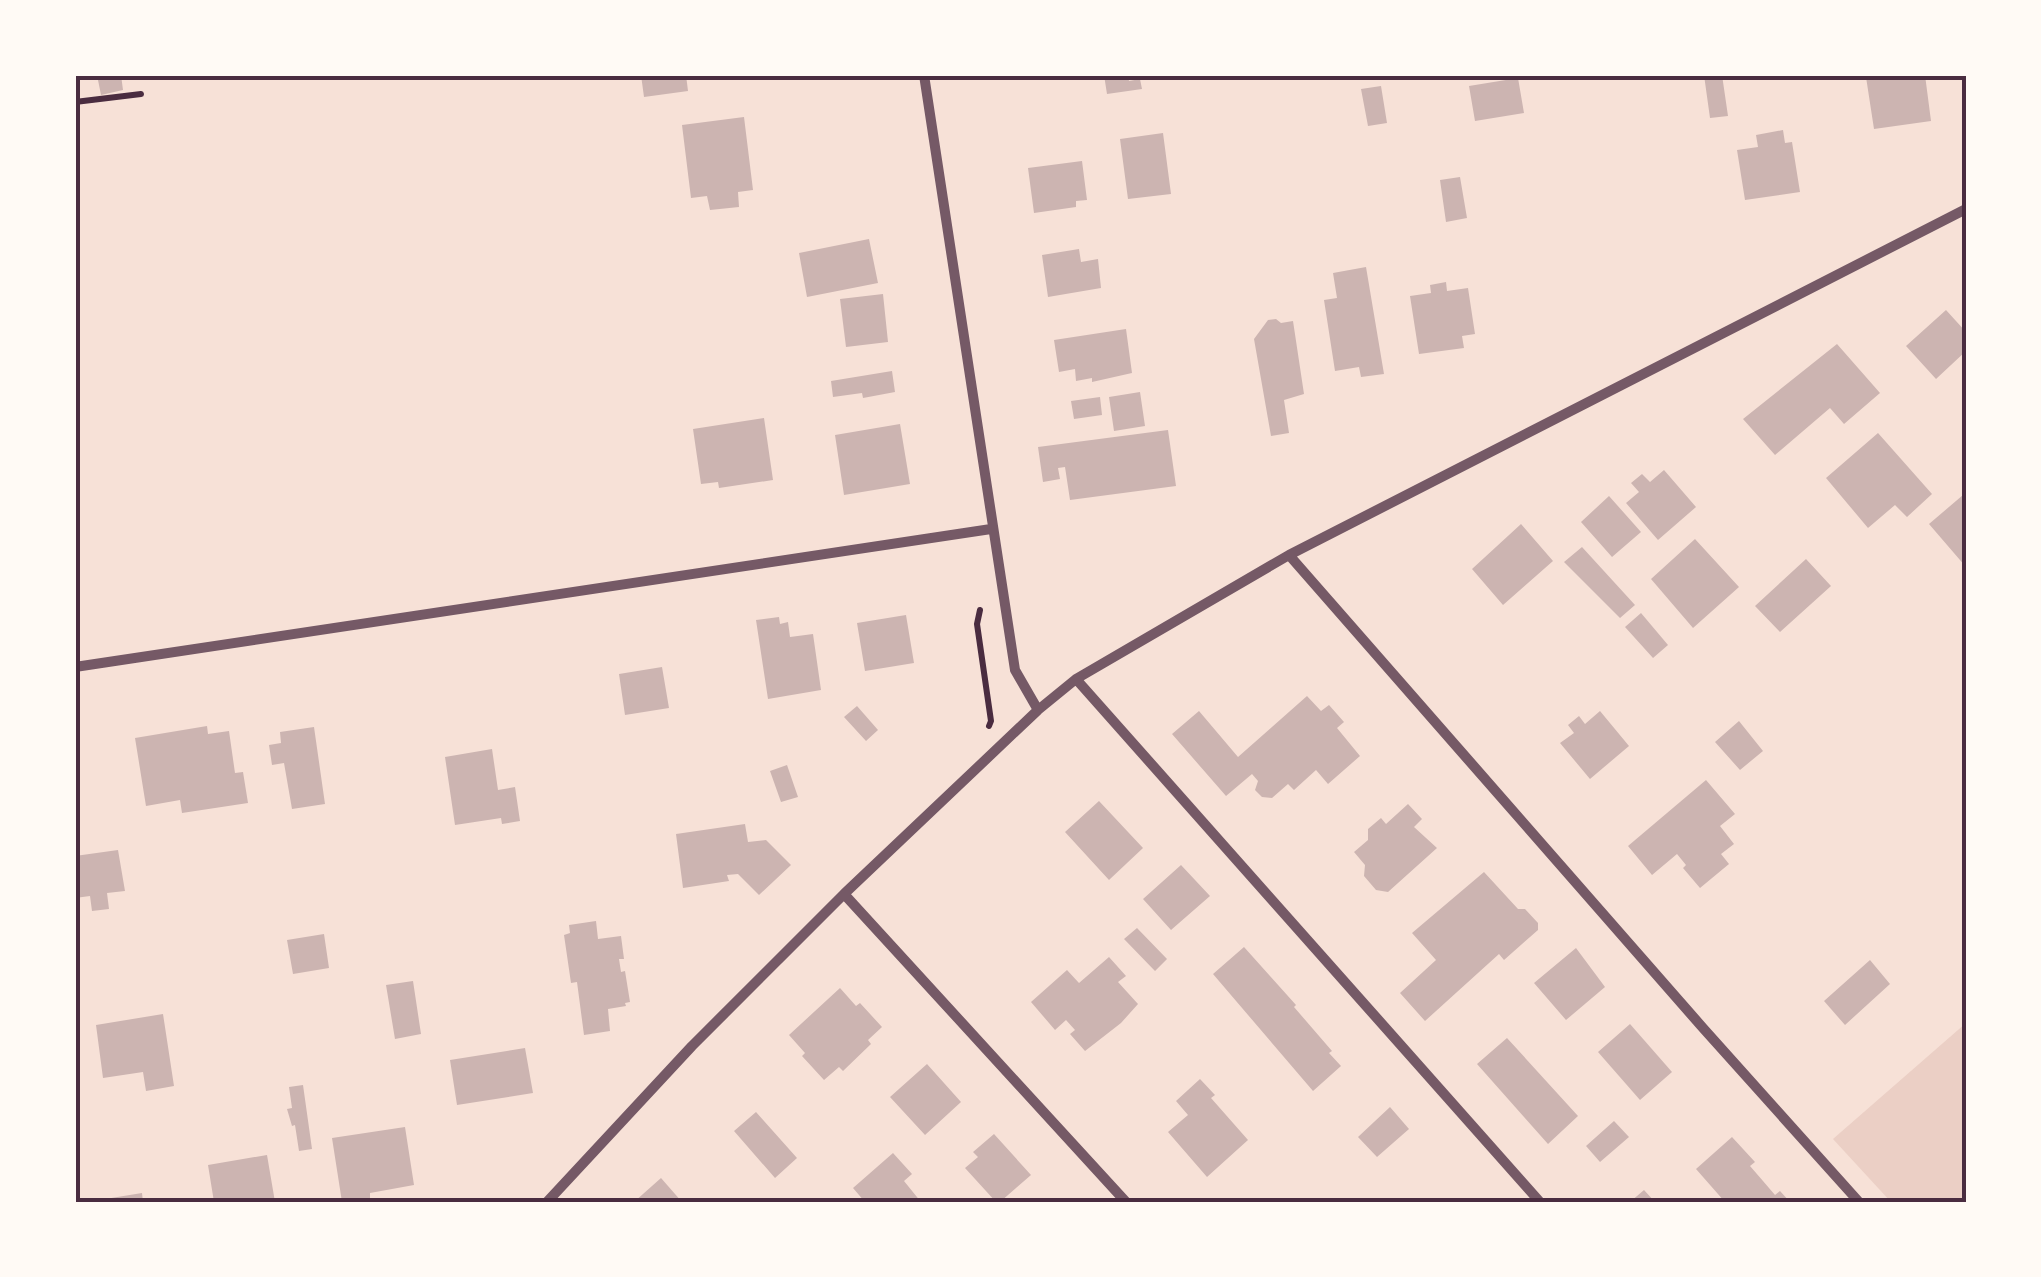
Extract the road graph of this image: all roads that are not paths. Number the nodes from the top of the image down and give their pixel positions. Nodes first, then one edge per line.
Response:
1 (924, 75) edge
2 (1966, 209) edge
3 (991, 529) junction
4 (1289, 554) junction
5 (75, 667) edge
6 (1076, 679) junction
7 (1038, 710) junction
8 (844, 894) junction
9 (547, 1202) edge
10 (1126, 1202) edge
11 (1540, 1202) edge
12 (1859, 1202) edge

1 - 3 street
2 - 4 street
3 - 5 street
3 - 7 street
4 - 6 street
4 - 12 street
6 - 7 street
6 - 11 street
7 - 8 street
8 - 9 street
8 - 10 street

